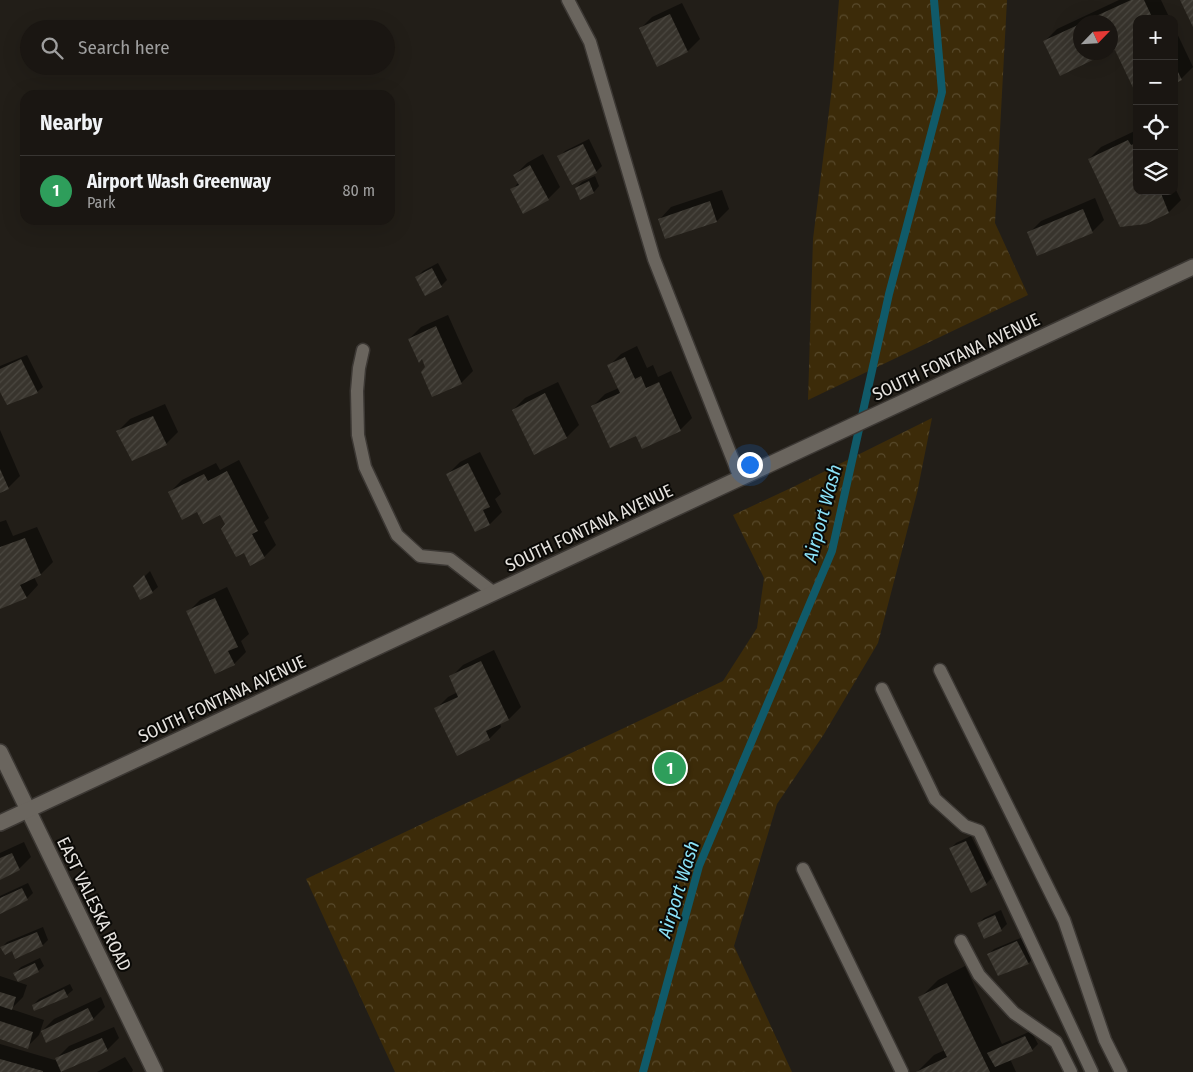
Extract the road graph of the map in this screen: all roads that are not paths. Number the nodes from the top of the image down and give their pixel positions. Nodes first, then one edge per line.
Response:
1 (568, 0) edge
2 (1193, 267) edge
3 (363, 350) dead end
4 (740, 478) junction
5 (494, 593) junction
6 (940, 670) dead end
7 (882, 688) dead end
8 (0, 752) edge
9 (28, 810) junction
10 (0, 824) edge
11 (803, 869) dead end
12 (961, 941) dead end
13 (155, 1072) edge
14 (902, 1072) edge
15 (1071, 1072) edge
16 (1092, 1072) edge
17 (1121, 1072) edge

1 - 4 lane
2 - 4 street, SOUTH FONTANA AVENUE
3 - 5 lane
4 - 5 street, SOUTH FONTANA AVENUE
5 - 9 street, SOUTH FONTANA AVENUE
6 - 17 lane
7 - 16 lane
8 - 9 street, EAST VALESKA ROAD
9 - 10 street, SOUTH FONTANA AVENUE
9 - 13 street, EAST VALESKA ROAD
11 - 14 lane
12 - 15 lane

